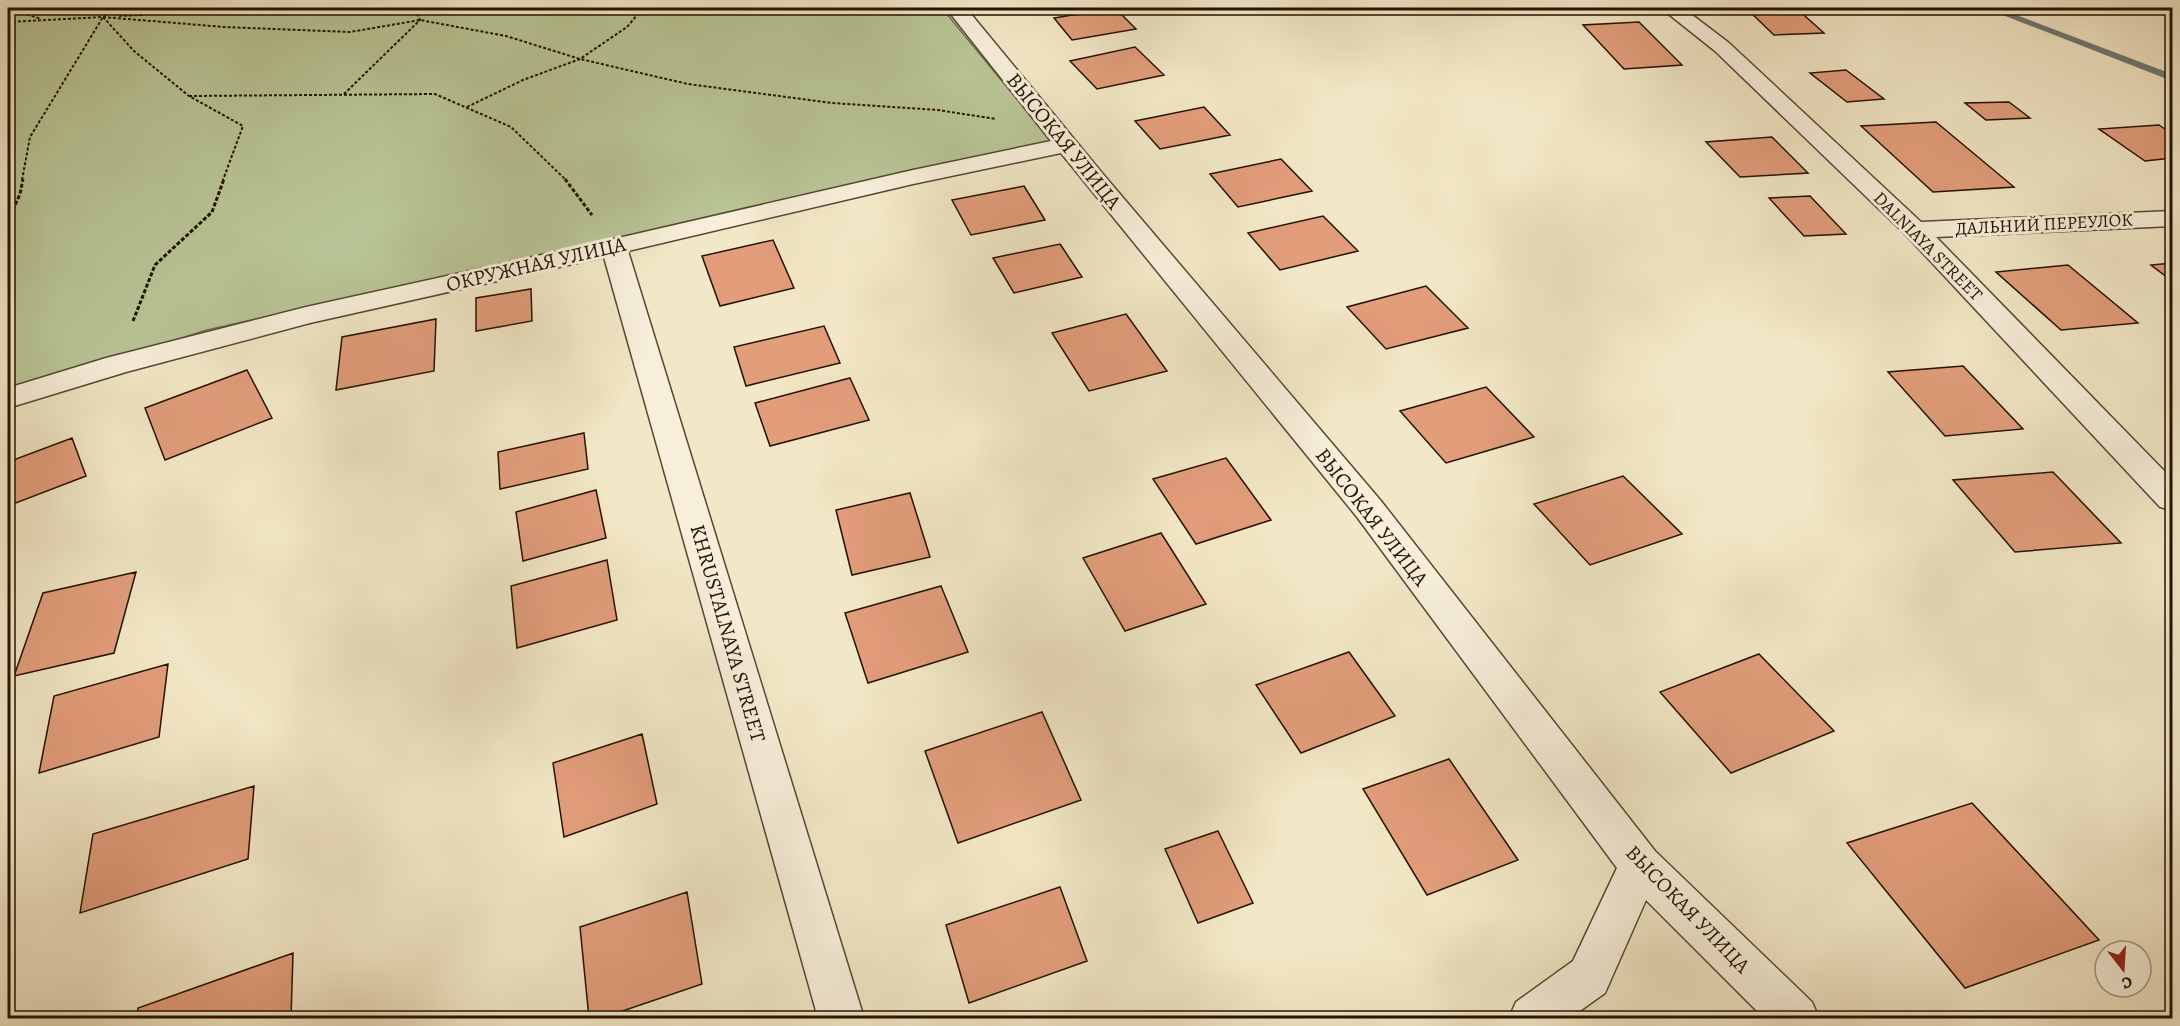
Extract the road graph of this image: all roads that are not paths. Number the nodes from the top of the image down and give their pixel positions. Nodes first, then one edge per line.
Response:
1 (956, 8) edge
2 (1671, 8) edge
3 (1061, 137) junction
4 (2172, 218) edge
5 (1915, 230) junction
6 (614, 247) junction
7 (8, 398) edge
8 (2172, 498) edge
9 (1640, 865) junction
10 (841, 1018) edge
11 (1532, 1018) edge
12 (1796, 1018) edge

1 - 3 street, ВЫСОКАЯ УЛИЦА
2 - 5 street, DALNIAYA STREET
3 - 6 street, ОКРУЖНАЯ УЛИЦА
3 - 9 street, ВЫСОКАЯ УЛИЦА
4 - 5 street, ДАЛЬНИЙ ПЕРЕУЛОК
5 - 8 street, DALNIAYA STREET
6 - 7 street, ОКРУЖНАЯ УЛИЦА
6 - 10 street, KHRUSTALNAYA STREET
9 - 11 street
9 - 12 street, ВЫСОКАЯ УЛИЦА

